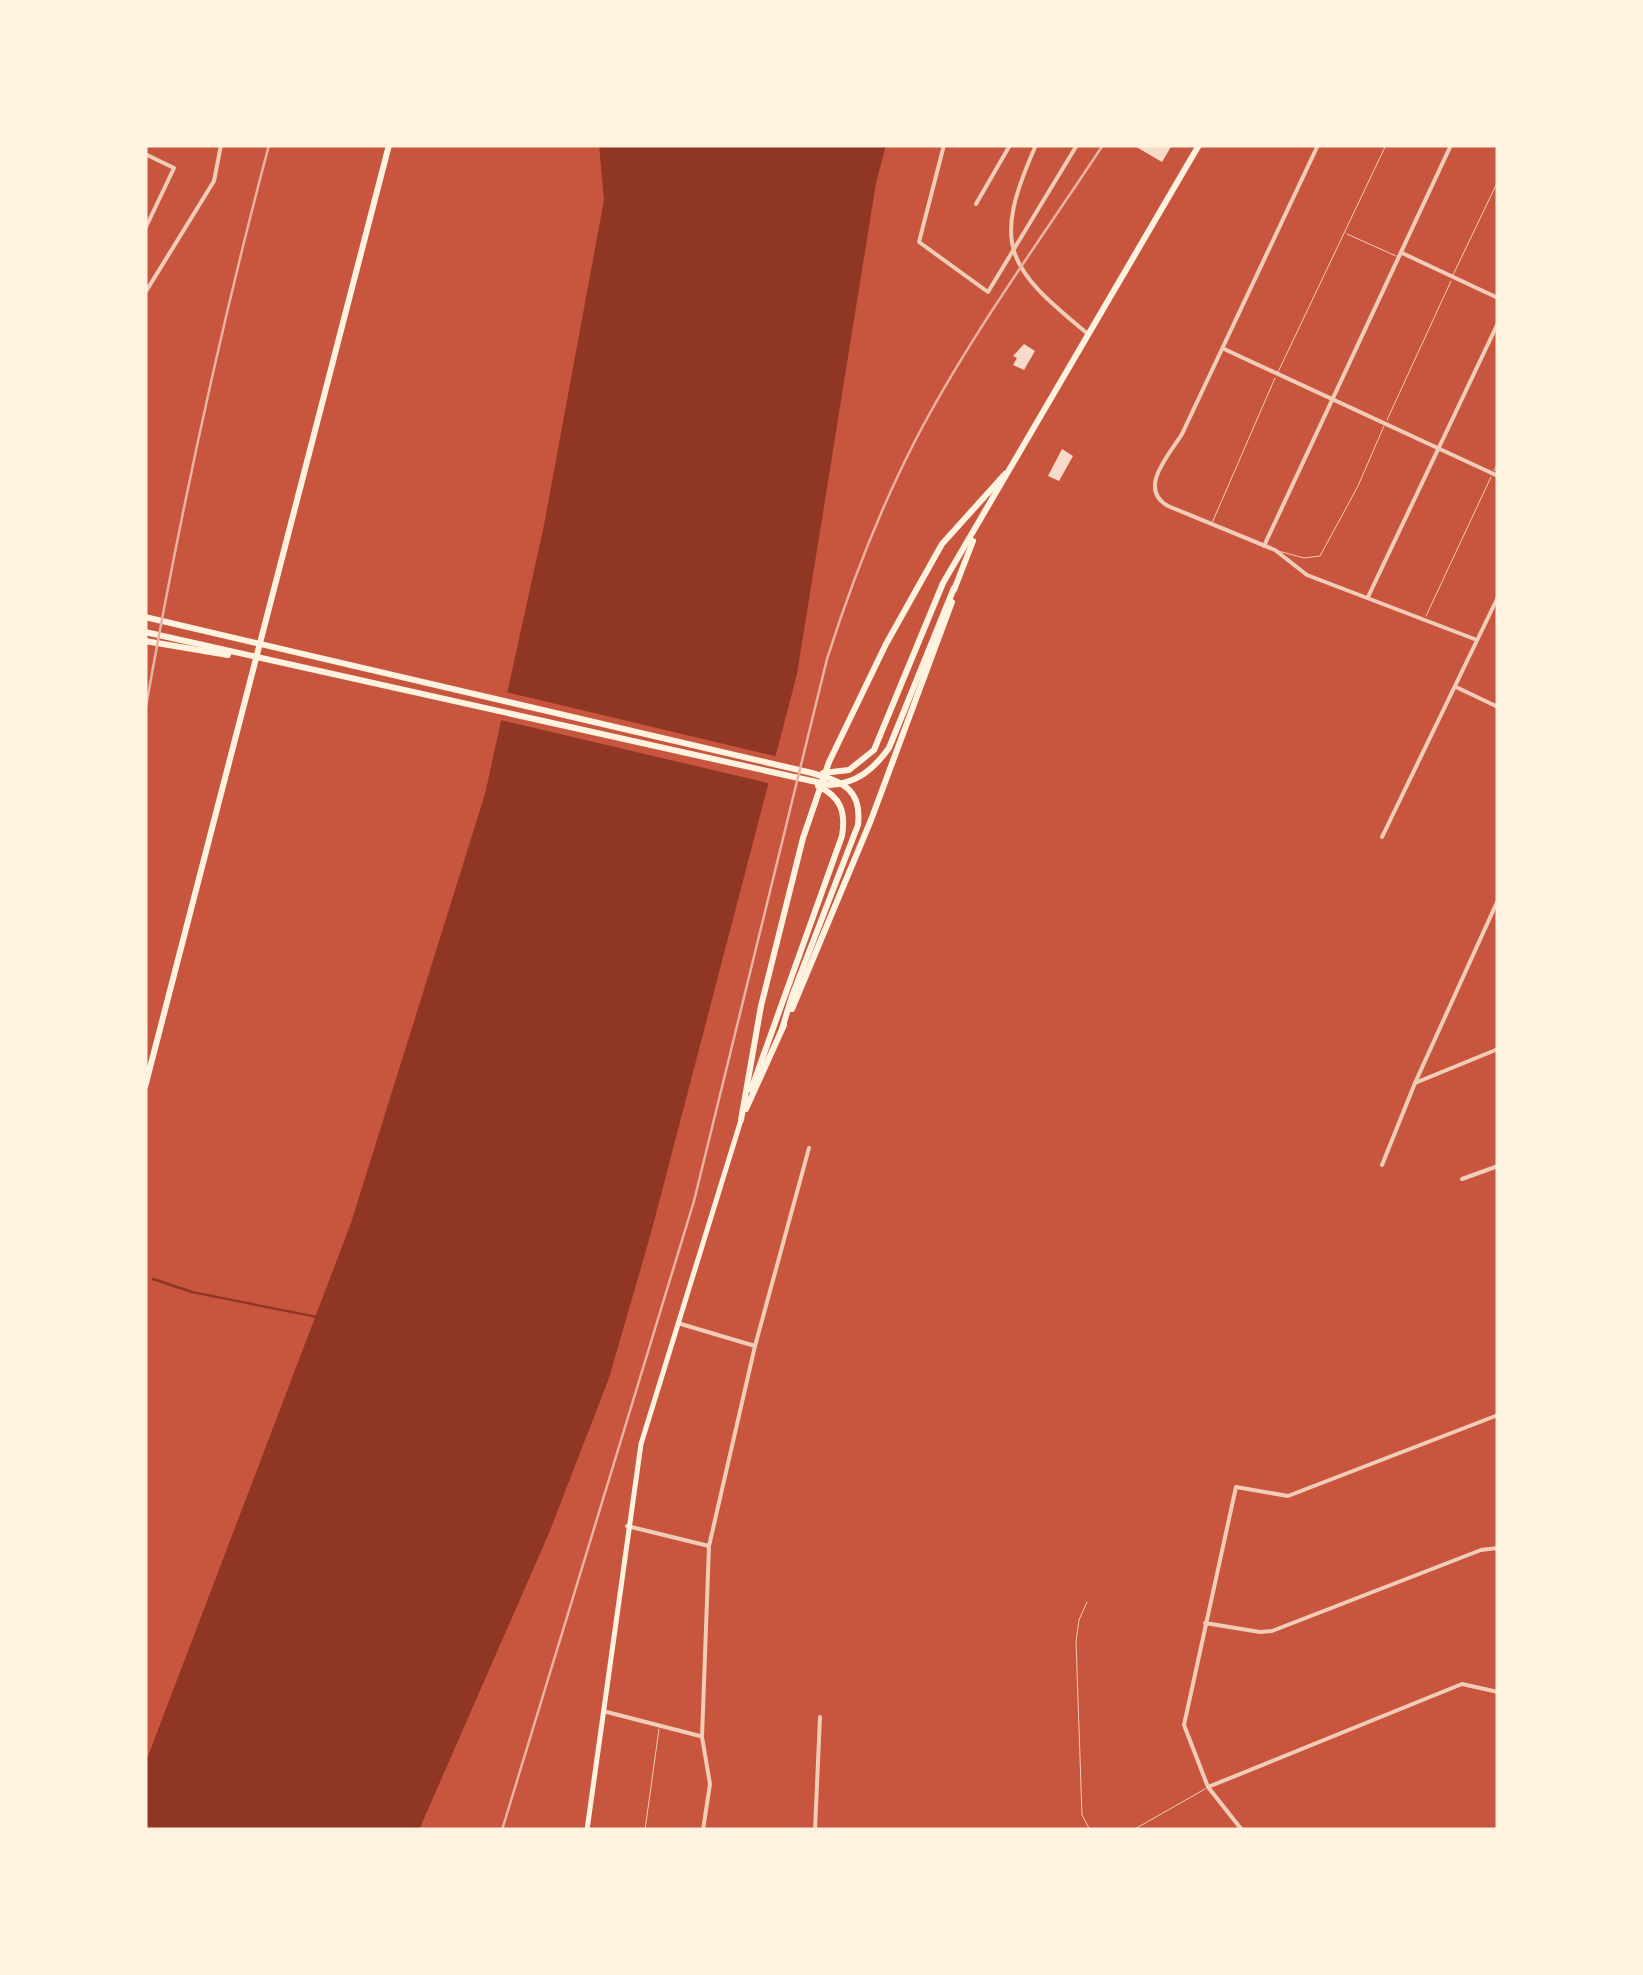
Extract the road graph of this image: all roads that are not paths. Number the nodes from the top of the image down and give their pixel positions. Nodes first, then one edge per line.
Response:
1 (221, 145) edge
2 (388, 145) edge
3 (944, 145) edge
4 (1010, 145) edge
5 (1036, 145) edge
6 (1077, 145) edge
7 (1199, 145) edge
8 (1318, 145) edge
9 (1386, 145) edge
10 (1452, 145) edge
11 (145, 154) edge
12 (1498, 181) edge
13 (976, 204) dead end
14 (145, 228) edge
15 (1344, 233) junction
16 (1401, 255) junction
17 (1453, 276) junction
18 (145, 294) edge
19 (1498, 298) edge
20 (1498, 323) edge
21 (1090, 336) junction
22 (1224, 349) junction
23 (1277, 374) junction
24 (1333, 400) junction
25 (1386, 423) junction
26 (1438, 446) junction
27 (1016, 460) junction
28 (1498, 462) edge
29 (1495, 474) edge
30 (981, 523) junction
31 (1211, 525) junction
32 (1264, 546) junction
33 (1275, 550) junction
34 (954, 588) junction
35 (1368, 597) junction
36 (1498, 597) edge
37 (145, 617) edge
38 (1425, 619) junction
39 (145, 632) edge
40 (1477, 640) junction
41 (145, 641) edge
42 (265, 659) junction
43 (1456, 687) junction
44 (1498, 707) edge
45 (832, 782) junction
46 (845, 784) junction
47 (1382, 837) dead end
48 (1498, 900) edge
49 (782, 1029) junction
50 (1498, 1050) edge
51 (1415, 1083) junction
52 (145, 1087) edge
53 (742, 1120) junction
54 (809, 1148) dead end
55 (1382, 1165) dead end
56 (1498, 1166) edge
57 (1462, 1179) dead end
58 (681, 1324) junction
59 (756, 1346) junction
60 (1498, 1416) edge
61 (628, 1526) junction
62 (709, 1546) junction
63 (1498, 1548) edge
64 (1087, 1602) dead end
65 (1205, 1623) junction
66 (1498, 1692) edge
67 (603, 1711) junction
68 (820, 1717) dead end
69 (660, 1726) junction
70 (702, 1737) junction
71 (1208, 1787) junction
72 (586, 1830) edge
73 (645, 1830) edge
74 (703, 1830) edge
75 (815, 1830) edge
76 (1090, 1830) edge
77 (1133, 1830) edge
78 (1242, 1830) edge

1 - 18 street
2 - 52 main road
3 - 6 street
4 - 13 street
5 - 21 street
7 - 21 main road
8 - 22 street
9 - 15 lane
10 - 16 street
11 - 14 street
12 - 17 lane
15 - 16 lane
15 - 23 lane
16 - 17 street
16 - 24 street
17 - 19 street
17 - 25 lane
20 - 26 street
21 - 27 main road
22 - 23 street
22 - 31 street
23 - 24 street
23 - 31 lane
24 - 25 street
24 - 32 street
25 - 26 street
25 - 33 lane
26 - 29 street
26 - 35 street
27 - 30 main road
27 - 53 main road
28 - 29 lane
29 - 38 lane
30 - 34 main road
30 - 45 main road
31 - 32 street
32 - 33 street
33 - 35 street
34 - 46 main road
34 - 49 main road
35 - 38 street
36 - 40 street
37 - 45 main road
38 - 40 street
39 - 42 main road
40 - 43 street
41 - 42 main road
42 - 45 main road
43 - 44 street
43 - 47 street
45 - 46 main road
45 - 53 main road
46 - 49 main road
48 - 51 street
49 - 53 main road
50 - 51 street
51 - 55 street
53 - 58 main road
54 - 59 street
56 - 57 street
58 - 59 street
58 - 61 main road
59 - 62 street
60 - 65 street
61 - 62 street
61 - 67 main road
62 - 70 street
63 - 65 street
64 - 76 lane
65 - 71 street
66 - 71 street
67 - 69 street
67 - 72 main road
68 - 75 street
69 - 70 street
69 - 73 lane
70 - 74 street
71 - 77 lane
71 - 78 street

